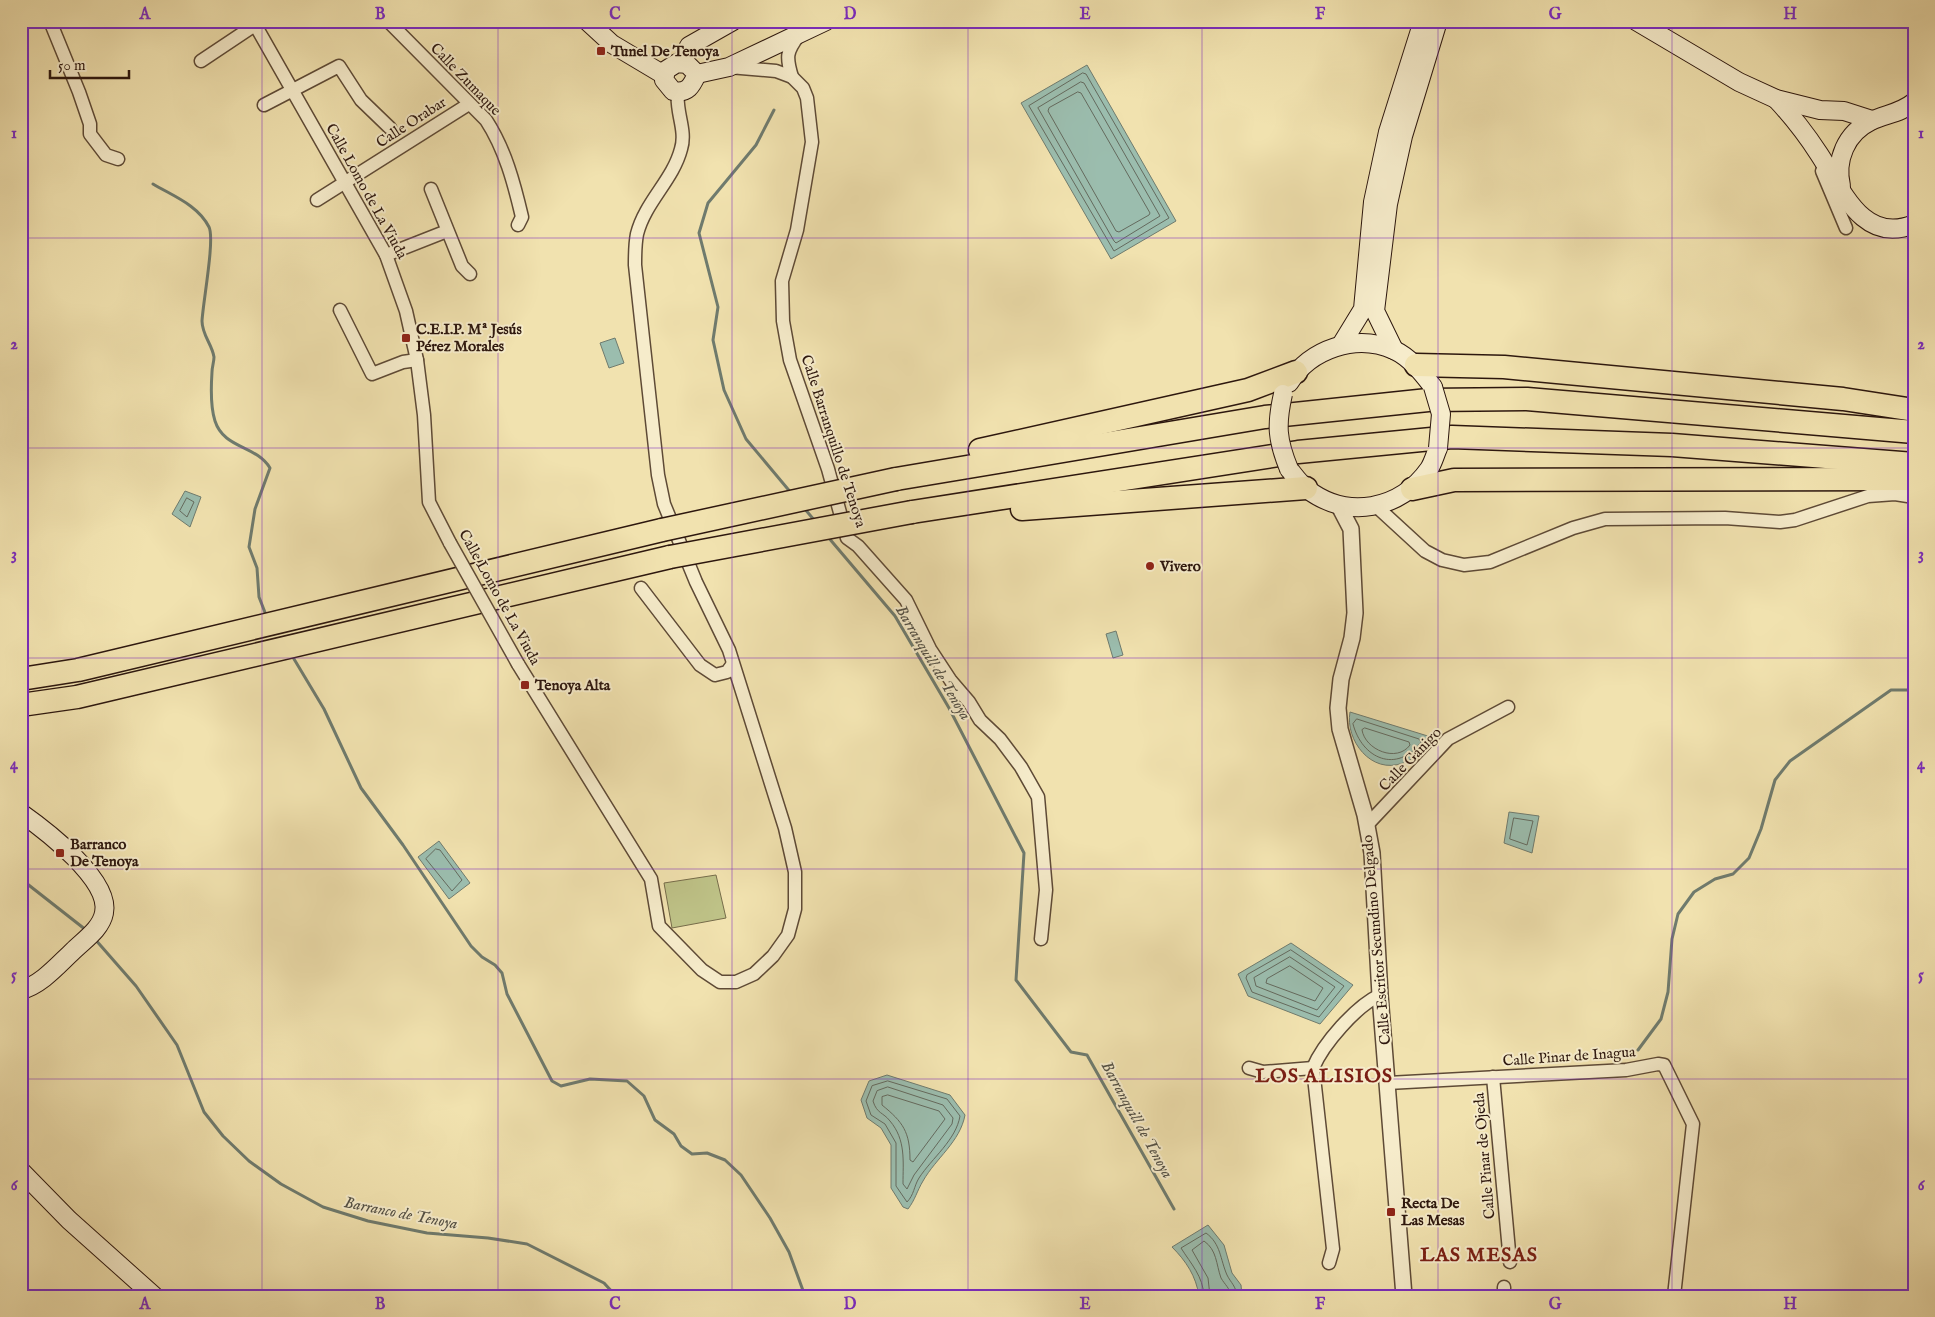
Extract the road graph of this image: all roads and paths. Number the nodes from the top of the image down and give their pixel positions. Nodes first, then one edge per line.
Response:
1 (50, 21) edge
2 (388, 21) edge
3 (587, 21) edge
4 (733, 21) edge
5 (826, 21) edge
6 (1423, 21) edge
7 (1438, 21) edge
8 (1636, 21) edge
9 (254, 23) edge
10 (801, 33) junction
11 (201, 61) dead end
12 (682, 63) junction
13 (729, 67) junction
14 (697, 74) junction
15 (664, 75) junction
16 (792, 77) junction
17 (293, 91) junction
18 (678, 92) junction
19 (1776, 99) junction
20 (1914, 102) edge
21 (469, 104) junction
22 (264, 105) dead end
23 (1880, 118) junction
24 (1914, 119) edge
25 (390, 128) dead end
26 (1809, 139) junction
27 (118, 159) dead end
28 (346, 184) junction
29 (431, 189) dead end
30 (1846, 199) junction
31 (317, 200) dead end
32 (1914, 224) edge
33 (518, 225) dead end
34 (447, 232) junction
35 (386, 255) junction
36 (470, 274) dead end
37 (340, 310) dead end
38 (1342, 345) junction
39 (1394, 350) junction
40 (418, 360) junction
41 (1416, 365) junction
42 (1296, 372) junction
43 (1914, 410) edge
44 (1914, 432) edge
45 (1914, 464) edge
46 (893, 474) junction
47 (1914, 479) edge
48 (1306, 488) junction
49 (1412, 489) junction
50 (1914, 497) edge
51 (1378, 505) junction
52 (1340, 506) junction
53 (913, 517) junction
54 (1352, 529) junction
55 (641, 588) dead end
56 (732, 665) junction
57 (21, 679) edge
58 (21, 705) edge
59 (1508, 706) dead end
60 (21, 812) edge
61 (1367, 825) junction
62 (1041, 939) dead end
63 (21, 990) edge
64 (1380, 995) junction
65 (1250, 1068) dead end
66 (1313, 1068) junction
67 (1493, 1077) junction
68 (1388, 1083) junction
69 (21, 1171) edge
70 (1510, 1262) dead end
71 (1329, 1263) dead end
72 (154, 1296) edge
73 (1404, 1296) edge
74 (1674, 1296) edge

1 - 27 street
2 - 21 street, Calle Zumaque
3 - 15 main road
4 - 12 main road
5 - 10 main road
6 - 38 main road
7 - 39 main road
8 - 19 main road
9 - 11 street
9 - 17 street, Calle Lomo de La Viuda
10 - 13 main road
10 - 16 street, Calle Barranquillo de Tenoya
12 - 14 main road
12 - 15 main road
13 - 14 main road
13 - 16 street
14 - 18 main road
15 - 18 main road
16 - 62 street, Calle Barranquillo de Tenoya
17 - 22 street
17 - 25 street
17 - 28 street, Calle Lomo de La Viuda
18 - 56 street
19 - 23 main road
19 - 26 main road
20 - 23 main road
21 - 28 street, Calle Orabar
21 - 33 street, Calle Zumaque
23 - 24 main road
23 - 30 main road
26 - 30 main road
26 - 30 street
28 - 31 street, Calle Orabar
28 - 35 street, Calle Lomo de La Viuda
29 - 34 street
30 - 32 main road
34 - 35 street
34 - 36 street
35 - 40 street, Calle Lomo de La Viuda
37 - 40 street
38 - 39 main road
38 - 42 main road
39 - 41 main road
40 - 56 street, Calle Lomo de La Viuda, bridge
41 - 43 highway
41 - 49 main road, bridge
42 - 46 highway
42 - 48 main road, bridge
44 - 46 highway
45 - 53 highway
46 - 57 highway, bridge
47 - 49 highway
48 - 52 main road
48 - 53 highway
49 - 51 main road
50 - 51 street
51 - 52 main road
51 - 54 street
52 - 54 street, Calle Escritor Secundino Delgado
53 - 58 highway, bridge
54 - 61 street, Calle Escritor Secundino Delgado
55 - 56 street
59 - 61 street, Calle Gánigo
60 - 63 main road
61 - 64 street, Calle Escritor Secundino Delgado
64 - 66 street
64 - 68 street, Calle Escritor Secundino Delgado
65 - 66 street
66 - 71 street
67 - 68 street, Calle Pinar de Inagua
67 - 70 street, Calle Pinar de Ojeda
67 - 74 street, Calle Pinar de Inagua
68 - 73 street, Calle Escritor Secundino Delgado
69 - 72 main road

